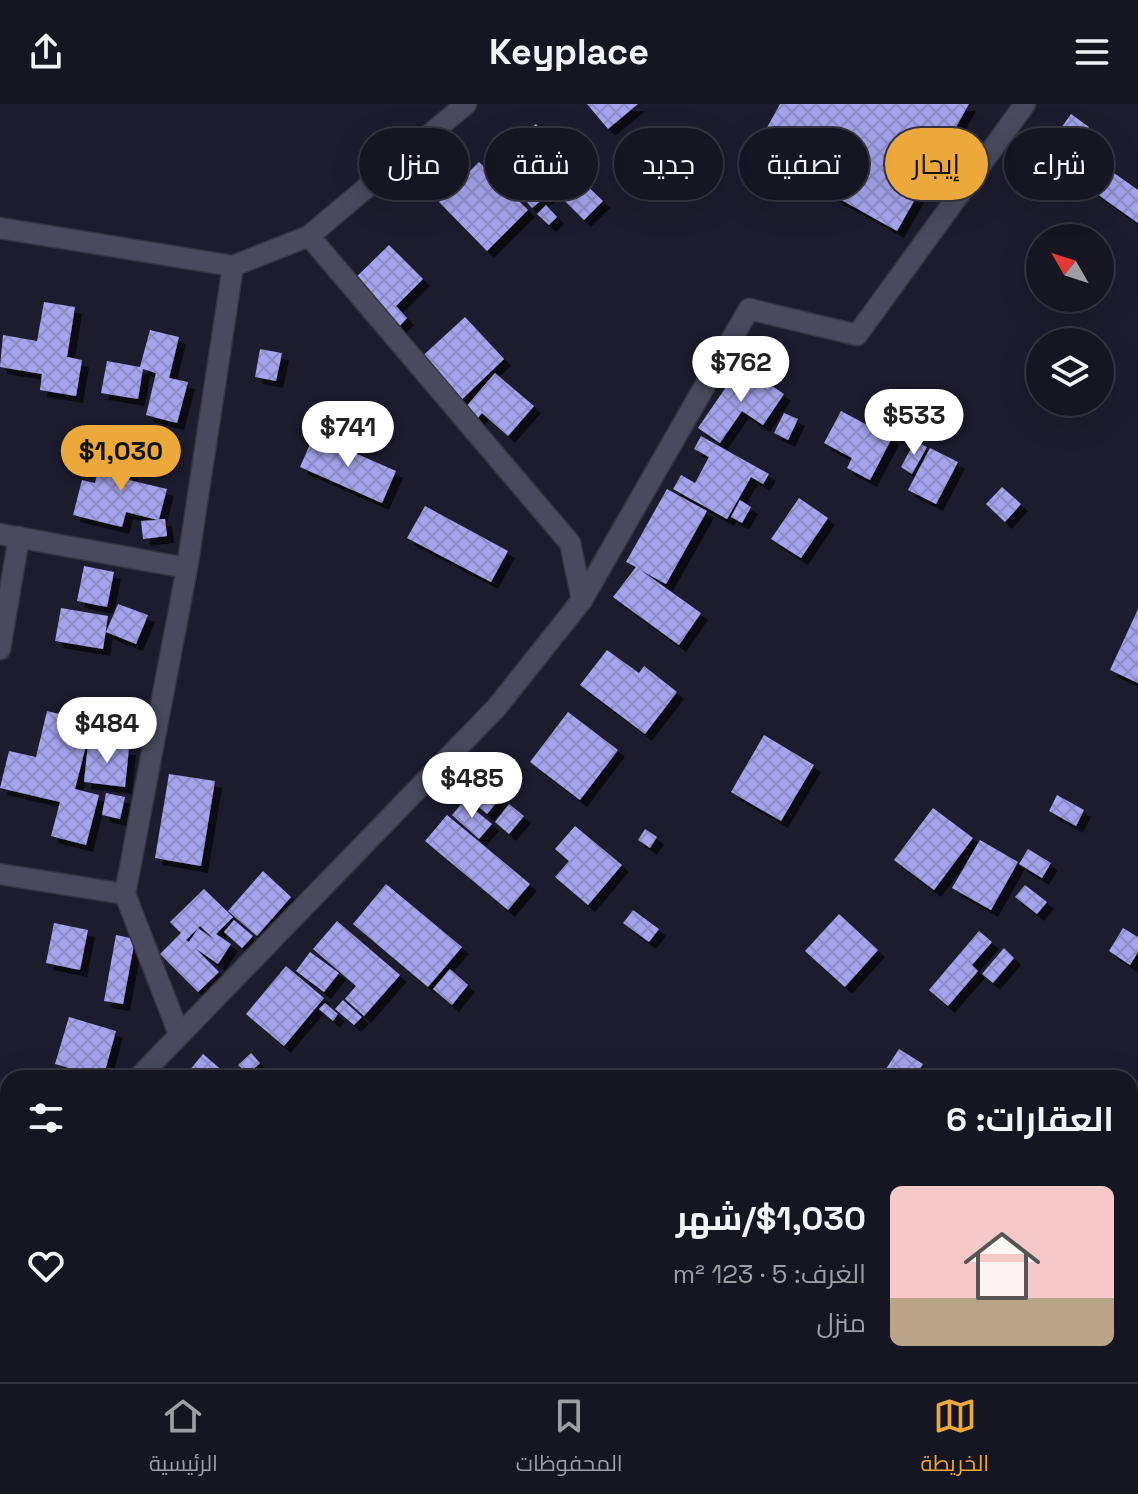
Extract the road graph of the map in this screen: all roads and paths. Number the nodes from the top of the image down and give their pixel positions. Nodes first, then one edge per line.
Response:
1 (466, 104) edge
2 (1025, 104) edge
3 (0, 228) edge
4 (309, 236) junction
5 (233, 266) junction
6 (9, 536) edge
7 (187, 568) junction
8 (582, 600) junction
9 (0, 649) edge
10 (0, 874) edge
11 (125, 894) junction
12 (179, 1034) junction
13 (145, 1070) edge

1 - 4 street
2 - 8 street
3 - 5 street
4 - 5 street
4 - 8 street
5 - 7 street
6 - 7 street
6 - 9 street
7 - 11 street
8 - 12 street
10 - 11 street
11 - 12 street
12 - 13 street

